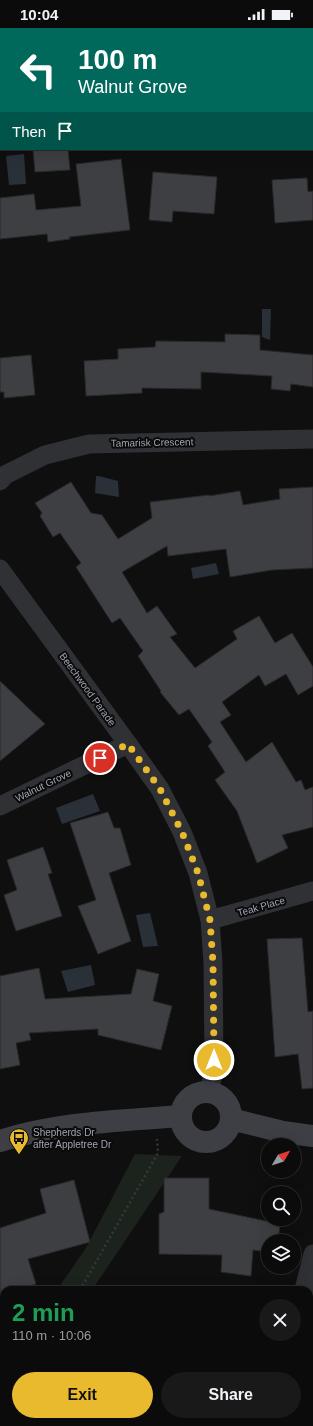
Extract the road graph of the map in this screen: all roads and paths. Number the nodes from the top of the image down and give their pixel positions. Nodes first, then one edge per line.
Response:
1 (313, 438) edge
2 (0, 481) edge
3 (0, 569) edge
4 (128, 744) junction
5 (0, 806) edge
6 (313, 891) edge
7 (210, 920) junction
8 (209, 1092) junction
9 (181, 1116) junction
10 (156, 1118) junction
11 (231, 1119) junction
12 (313, 1136) edge
13 (0, 1141) edge
14 (313, 1254) edge
15 (82, 1286) edge
16 (305, 1286) edge

1 - 2 street, Tamarisk Crescent
3 - 4 street, Beechwood Parade
4 - 5 street, Walnut Grove
4 - 7 street, Beechwood Parade
6 - 7 street, Teak Place
7 - 8 street, Beechwood Parade
8 - 9 main road
8 - 11 main road
9 - 10 main road
9 - 11 main road
10 - 13 main road
10 - 15 path
11 - 12 main road
14 - 16 street

